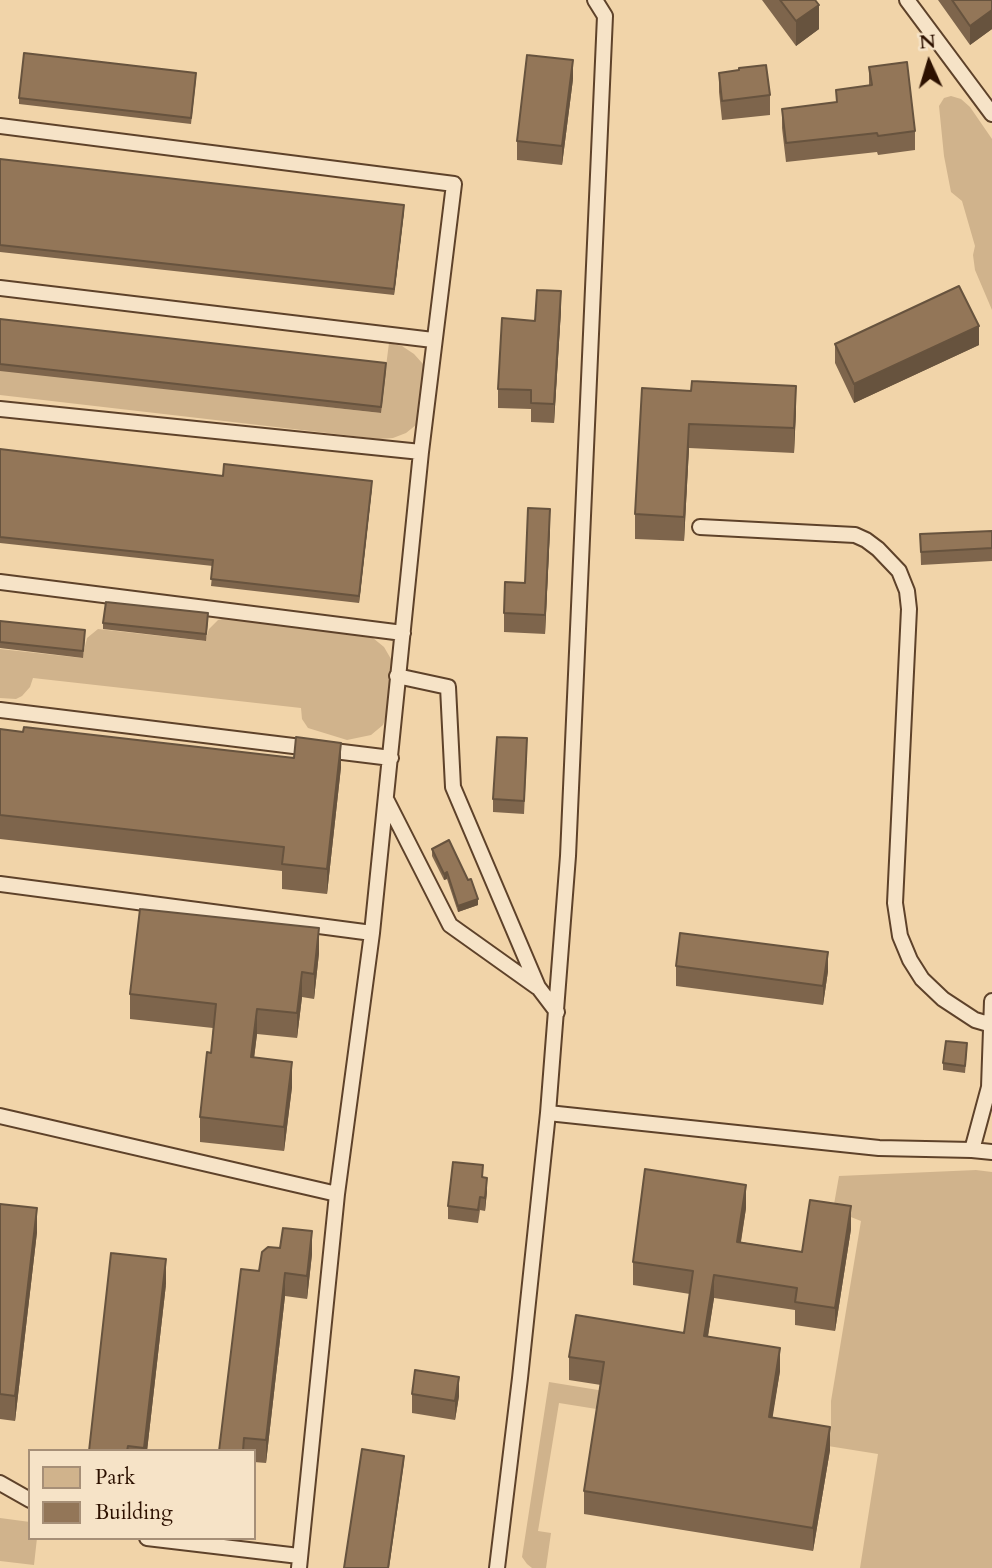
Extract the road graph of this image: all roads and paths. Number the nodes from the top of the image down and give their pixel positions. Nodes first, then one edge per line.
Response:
1 (595, 0) edge
2 (907, 0) edge
3 (992, 114) edge
4 (0, 126) edge
5 (0, 288) edge
6 (433, 340) junction
7 (0, 409) edge
8 (421, 452) junction
9 (700, 527) dead end
10 (0, 582) edge
11 (403, 633) junction
12 (397, 676) junction
13 (0, 710) edge
14 (391, 758) junction
15 (387, 800) junction
16 (0, 884) edge
17 (372, 933) junction
18 (538, 987) junction
19 (992, 1001) edge
20 (557, 1012) junction
21 (991, 1025) edge
22 (548, 1113) junction
23 (0, 1116) edge
24 (972, 1150) junction
25 (992, 1153) edge
26 (337, 1194) junction
27 (0, 1483) edge
28 (28, 1499) edge
29 (160, 1540) edge
30 (299, 1562) edge
31 (497, 1568) edge

1 - 20 lane
2 - 3 lane
4 - 6 lane
5 - 6 lane
6 - 8 lane
7 - 8 lane
8 - 11 lane
9 - 21 lane
10 - 11 lane
11 - 12 lane
12 - 14 lane
12 - 18 lane
13 - 14 lane
14 - 15 lane
15 - 17 lane
15 - 18 lane
16 - 17 lane
17 - 26 lane
18 - 20 lane
19 - 21 lane
20 - 22 lane
21 - 24 lane
22 - 24 lane
22 - 31 lane
23 - 26 lane
24 - 25 lane
26 - 30 lane
27 - 28 lane
29 - 30 lane

